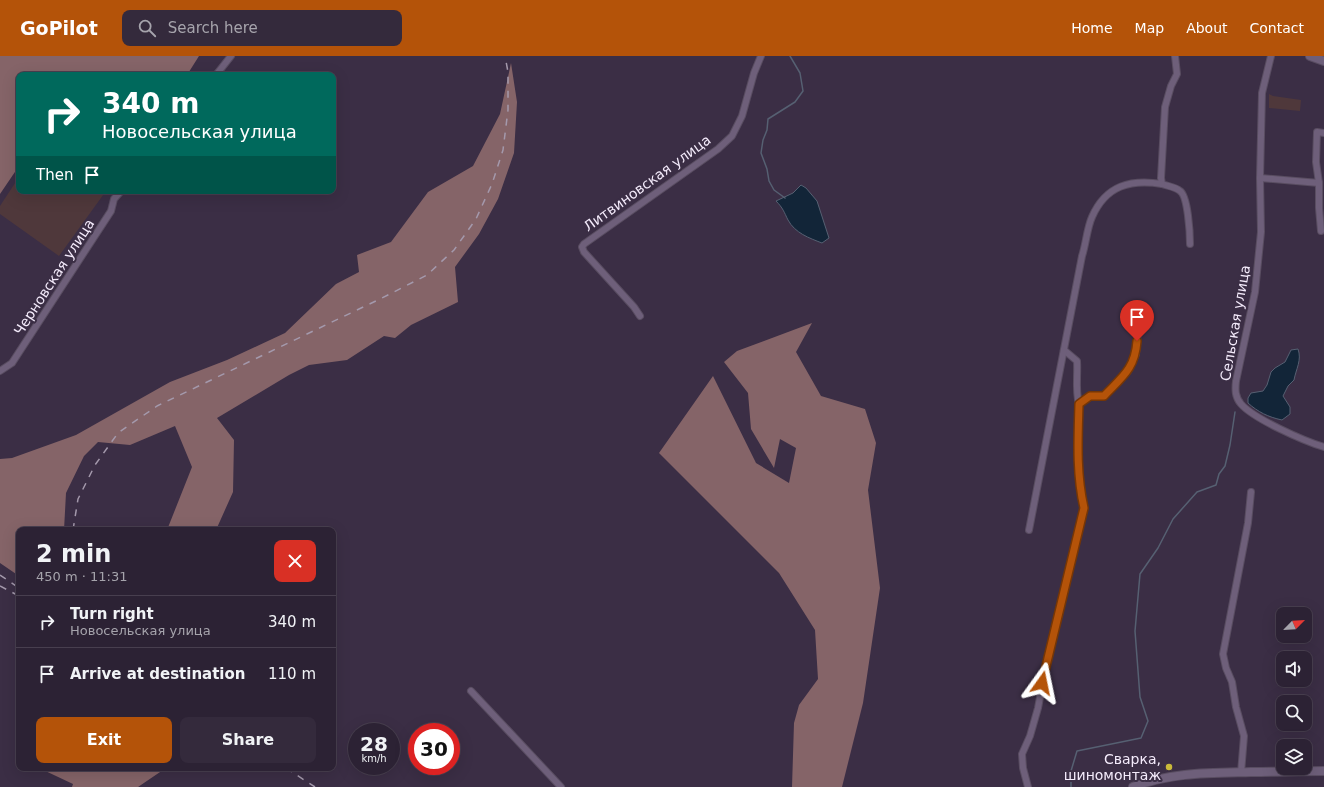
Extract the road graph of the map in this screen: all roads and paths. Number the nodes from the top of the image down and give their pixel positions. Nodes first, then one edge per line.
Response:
1 (231, 56) edge
2 (761, 56) edge
3 (1175, 56) edge
4 (1271, 56) edge
5 (1310, 56) edge
6 (1324, 62) edge
7 (218, 72) edge
8 (1324, 133) edge
9 (1260, 178) junction
10 (1319, 183) junction
11 (1162, 184) junction
12 (118, 194) edge
13 (1321, 231) dead end
14 (1190, 244) dead end
15 (640, 316) dead end
16 (1138, 328) dead end
17 (1064, 350) junction
18 (0, 371) edge
19 (1079, 404) junction
20 (1324, 447) edge
21 (1251, 492) dead end
22 (1029, 530) dead end
23 (471, 691) dead end
24 (1324, 772) edge
25 (1240, 773) junction
26 (561, 787) edge
27 (1028, 787) edge
28 (1133, 787) edge

1 - 7 street
2 - 15 street, Литвиновская улица
3 - 11 street
4 - 9 street, Сельская улица
5 - 6 street
8 - 10 street
9 - 10 street
9 - 20 street, Сельская улица
10 - 13 street
11 - 14 street
11 - 17 street
12 - 18 street, Черновская улица
16 - 19 street
17 - 19 street
17 - 22 street
19 - 27 street
21 - 25 street
23 - 26 street
24 - 25 street
25 - 28 street

